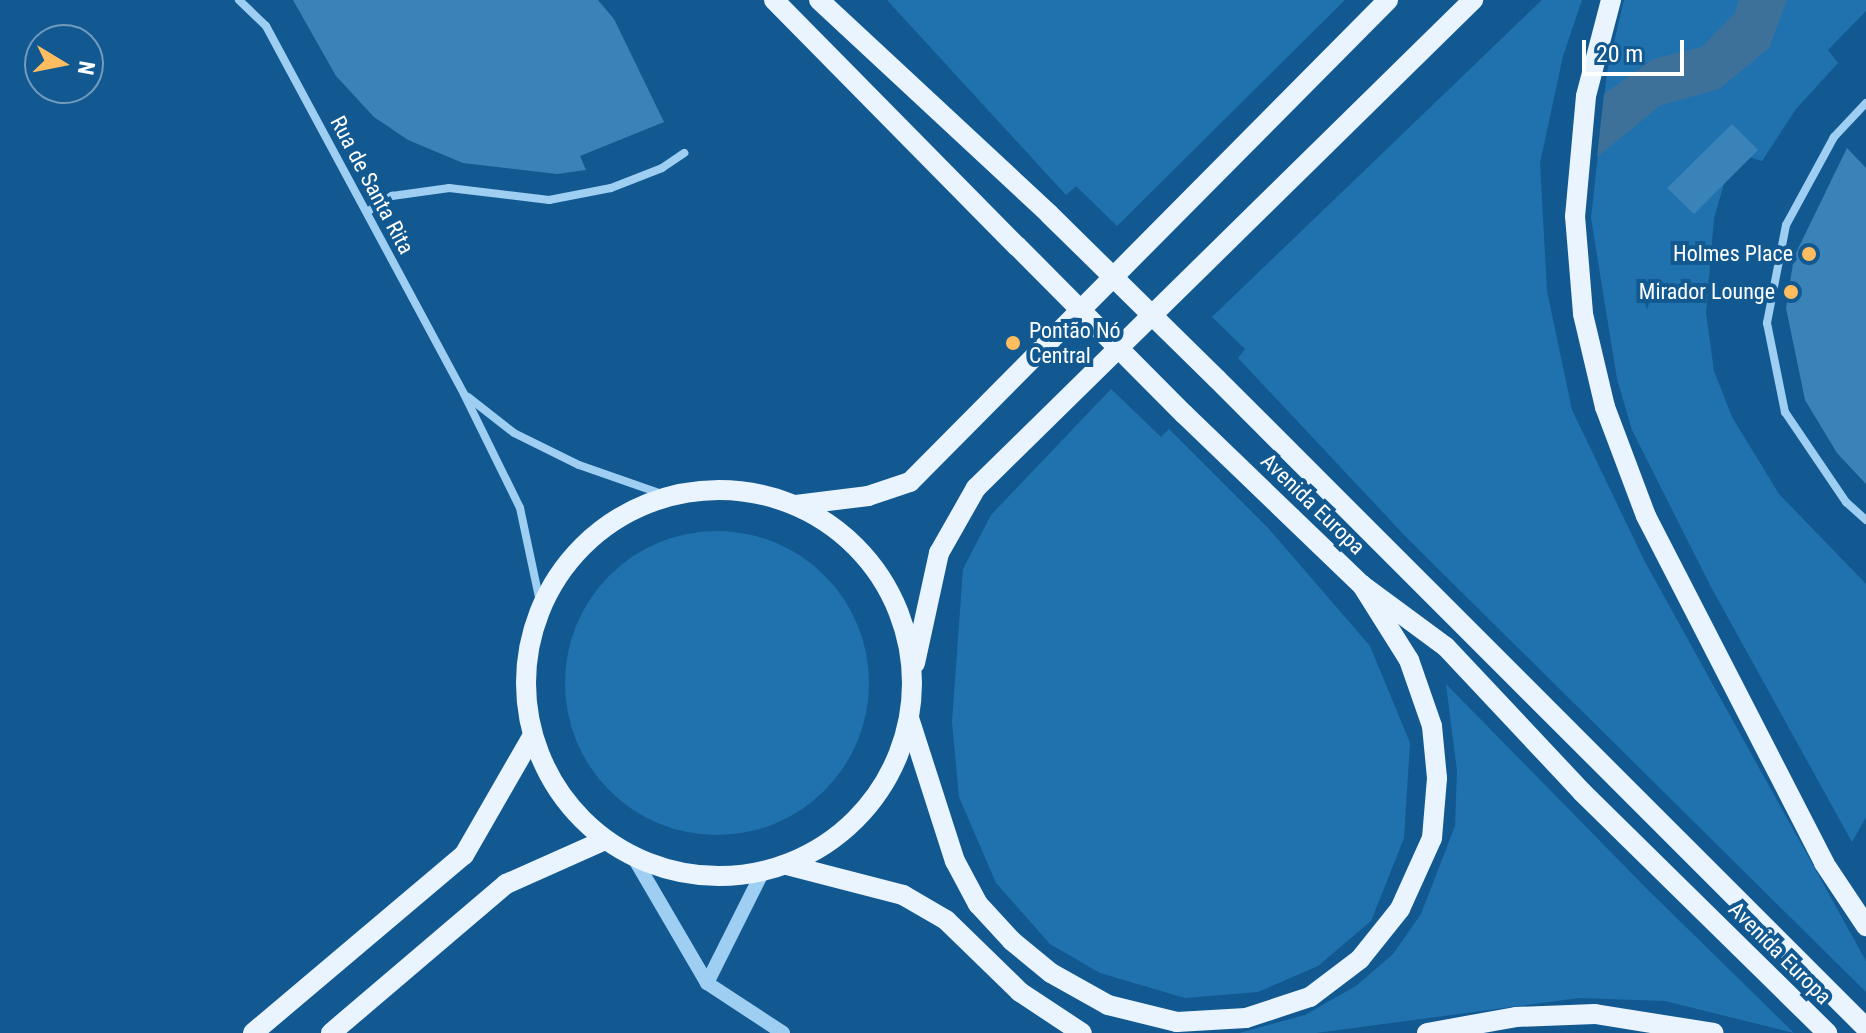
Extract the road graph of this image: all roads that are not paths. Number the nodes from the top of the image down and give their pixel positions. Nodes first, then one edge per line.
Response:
1 (239, 0) edge
2 (774, 0) edge
3 (819, 0) edge
4 (1388, 0) edge
5 (1459, 0) edge
6 (1473, 0) edge
7 (1611, 0) edge
8 (1373, 8) edge
9 (836, 10) edge
10 (1445, 26) junction
11 (1866, 103) edge
12 (684, 153) dead end
13 (367, 212) junction
14 (464, 394) junction
15 (668, 496) junction
16 (796, 505) junction
17 (1866, 520) edge
18 (1362, 585) junction
19 (541, 607) junction
20 (912, 675) junction
21 (909, 717) junction
22 (533, 735) junction
23 (605, 840) junction
24 (634, 858) junction
25 (787, 865) junction
26 (762, 873) junction
27 (1866, 926) edge
28 (707, 983) junction
29 (1866, 1028) edge
30 (253, 1033) edge
31 (331, 1033) edge
32 (783, 1033) edge
33 (1082, 1033) edge
34 (1427, 1033) edge
35 (1713, 1033) edge
36 (1827, 1033) edge

1 - 13 street, Rua de Santa Rita
2 - 18 main road, Avenida Europa, bridge
3 - 9 main road, Avenida Europa
4 - 8 main road
5 - 10 main road
6 - 10 main road
7 - 27 main road
8 - 16 main road
9 - 29 main road, Avenida Europa, bridge
10 - 20 main road
11 - 17 street
12 - 13 street
13 - 14 street, Rua de Santa Rita
14 - 15 street, Rua de Santa Rita
14 - 19 street, Rua de Santa Rita
15 - 16 main road
15 - 19 main road
16 - 20 main road
18 - 21 main road
18 - 36 main road, Avenida Europa
19 - 22 main road
20 - 21 main road
21 - 25 main road
22 - 23 main road
22 - 30 main road
23 - 24 main road
23 - 31 main road
24 - 26 main road
24 - 28 street
25 - 26 main road
25 - 33 main road
26 - 28 street
28 - 32 street
34 - 35 main road

